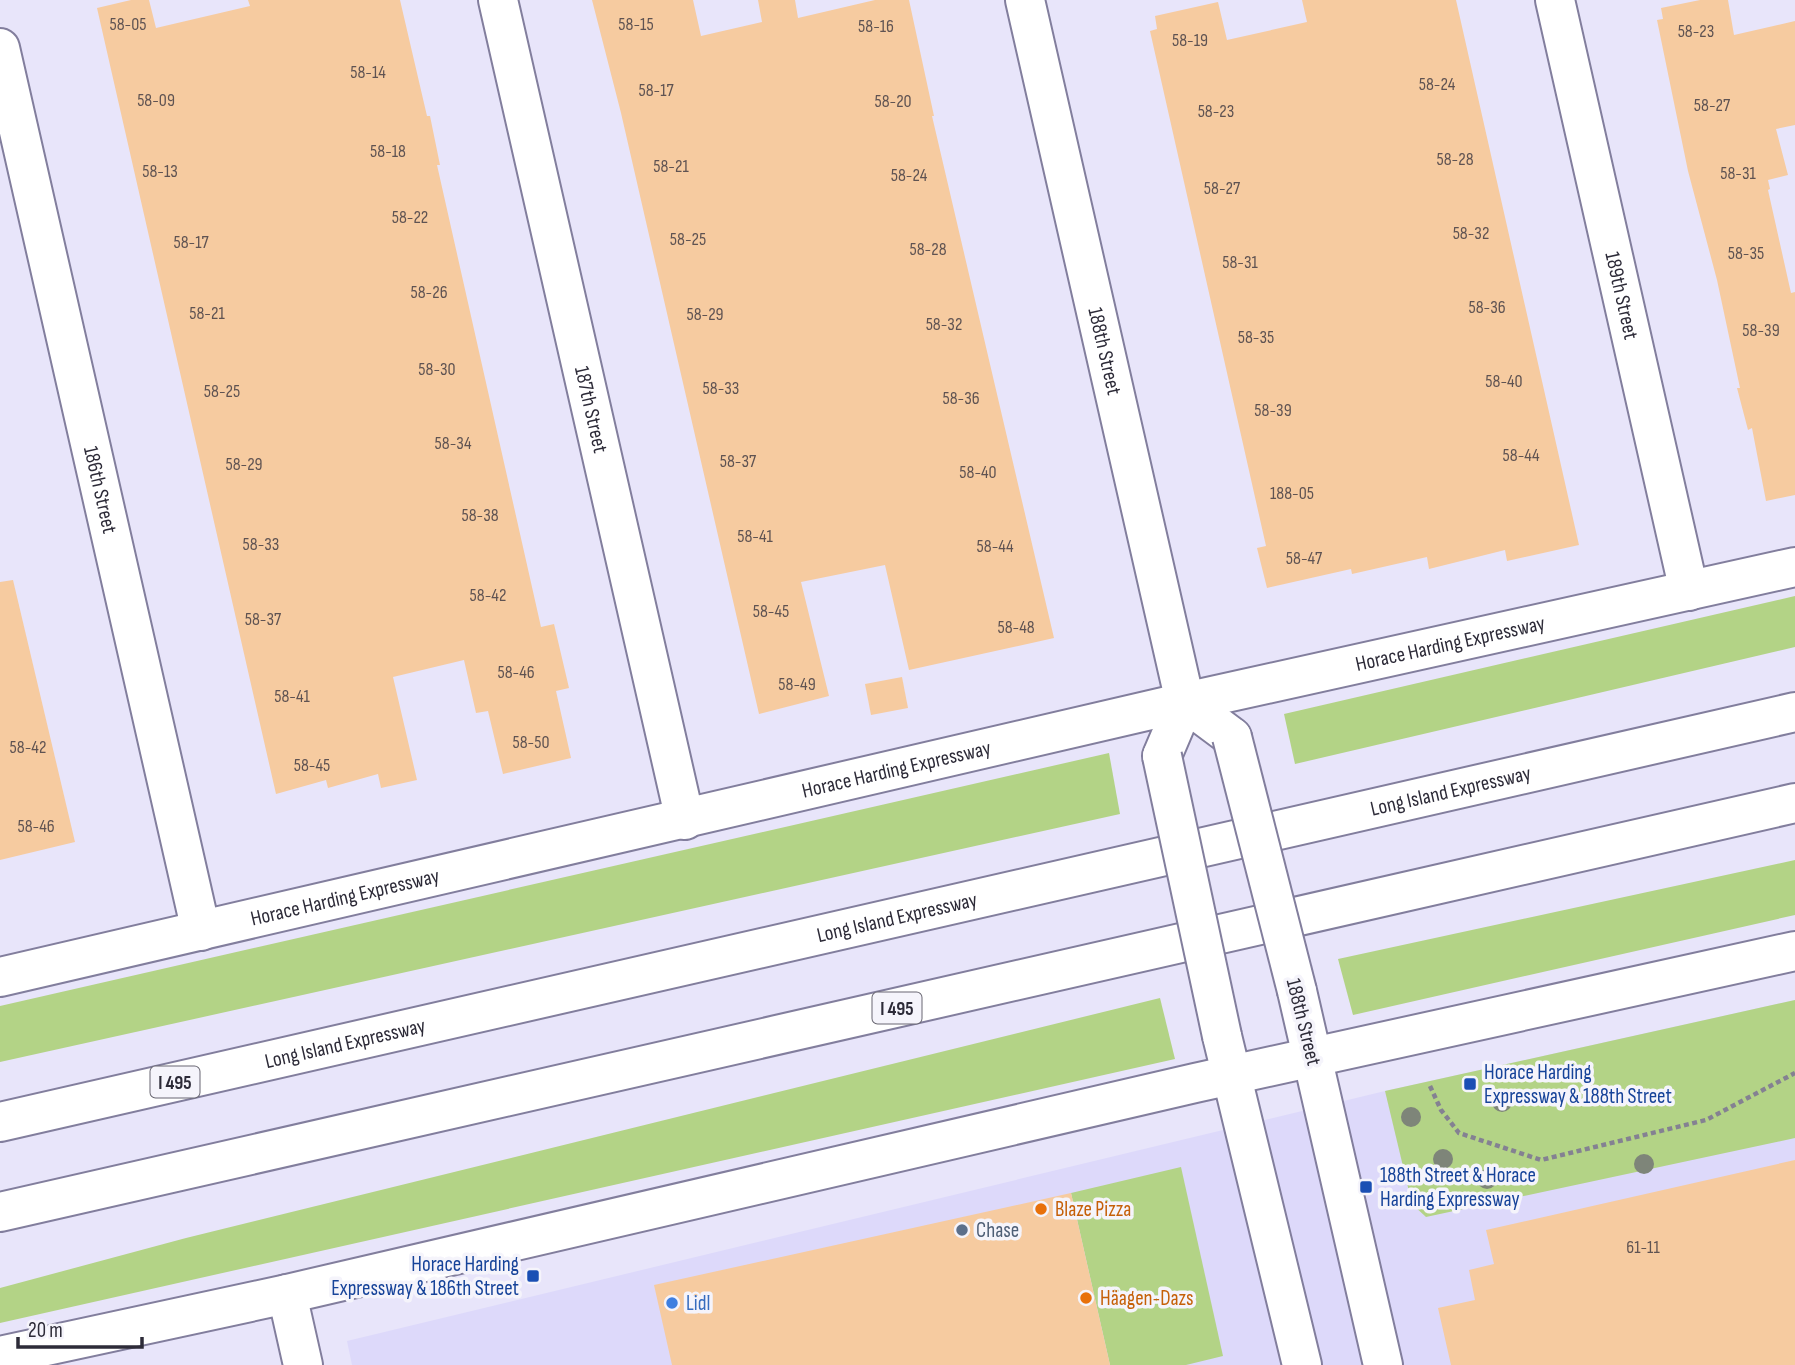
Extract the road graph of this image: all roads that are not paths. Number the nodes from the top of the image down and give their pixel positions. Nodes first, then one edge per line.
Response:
1 (498, 0) edge
2 (1026, 0) edge
3 (1555, 0) edge
4 (0, 48) edge
5 (1795, 567) edge
6 (1689, 591) junction
7 (1185, 702) junction
8 (1795, 712) edge
9 (1795, 803) edge
10 (685, 820) junction
11 (201, 931) junction
12 (1795, 951) edge
13 (0, 977) edge
14 (1313, 1057) junction
15 (1233, 1075) junction
16 (0, 1122) edge
17 (0, 1212) edge
18 (286, 1294) junction
19 (0, 1356) edge
20 (303, 1365) edge
21 (1302, 1365) edge
22 (1383, 1365) edge

1 - 10 main road, 187th Street
2 - 7 main road, 188th Street
3 - 6 main road, 189th Street
4 - 11 main road, 186th Street
5 - 6 main road, Horace Harding Expressway
6 - 7 main road, Horace Harding Expressway
7 - 10 main road, Horace Harding Expressway
7 - 14 main road, 188th Street, bridge
7 - 15 main road, bridge
8 - 16 main road, Long Island Expressway / I 495
9 - 17 main road, I 495
10 - 11 main road, Horace Harding Expressway
11 - 13 main road, Horace Harding Expressway
12 - 14 main road
14 - 15 main road
14 - 22 main road, 188th Street
15 - 18 main road
15 - 21 main road
18 - 19 main road
18 - 20 main road

